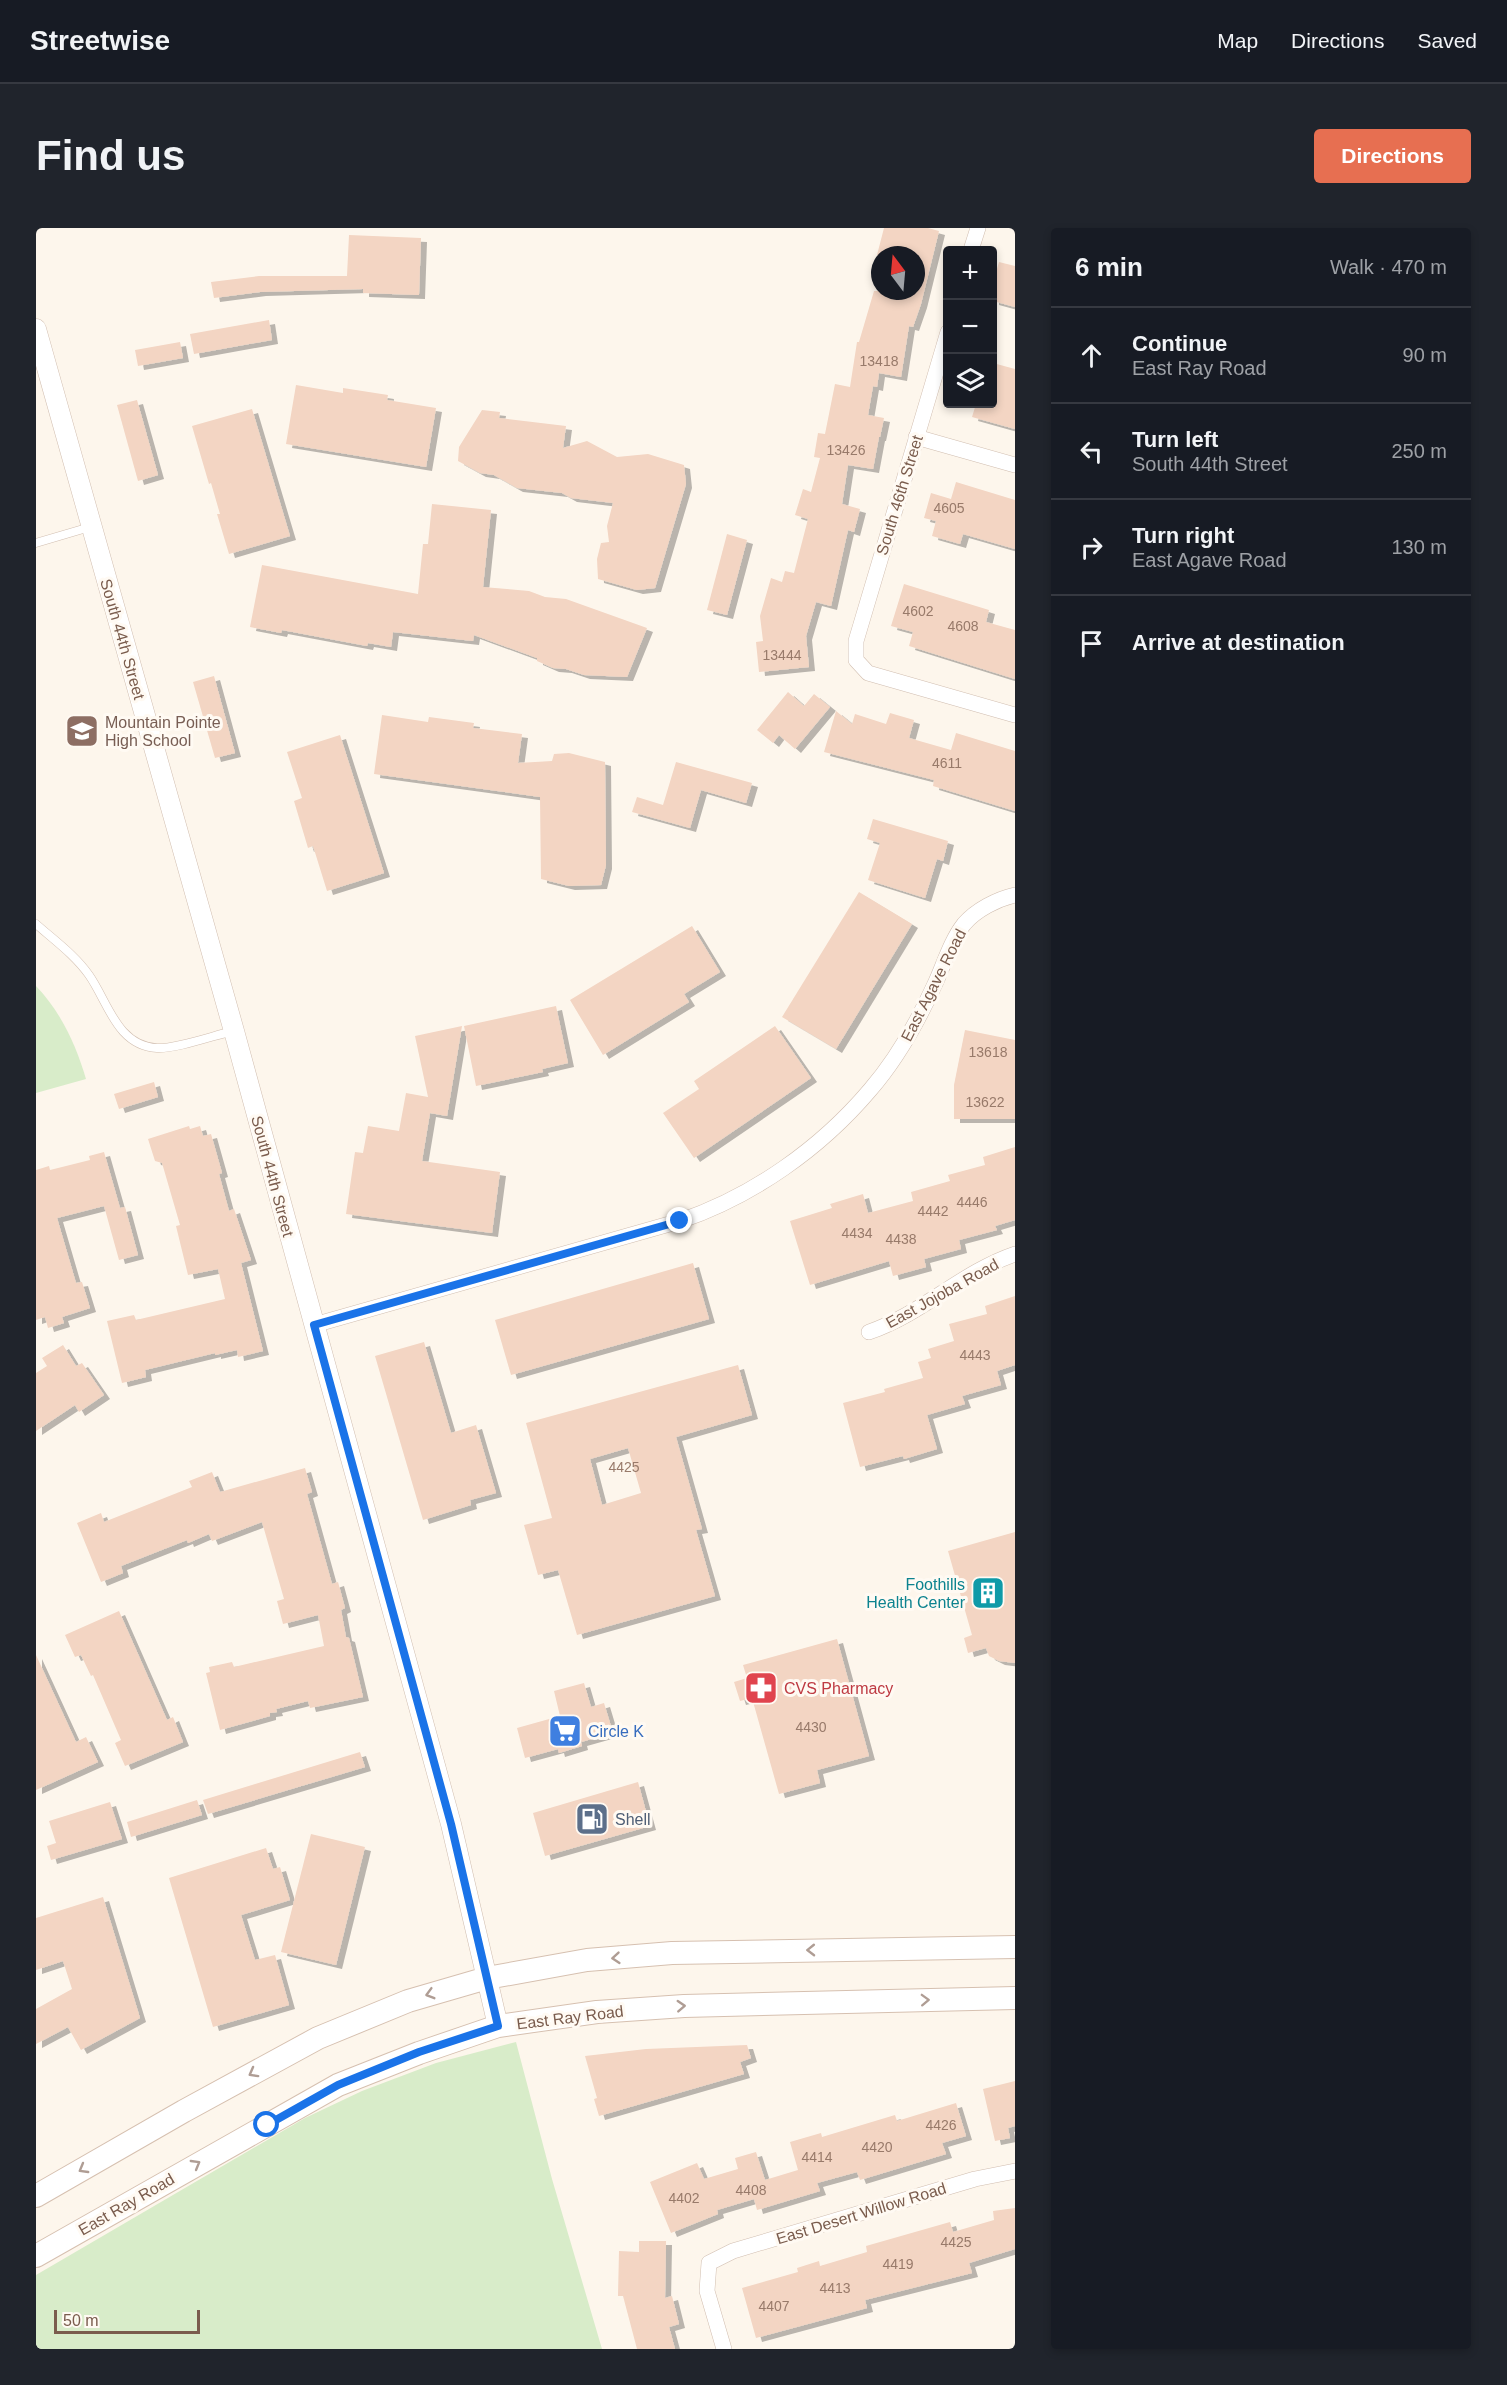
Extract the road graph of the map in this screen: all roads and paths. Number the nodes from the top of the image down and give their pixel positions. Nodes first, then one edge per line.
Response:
1 (978, 228) edge
2 (972, 246) edge
3 (36, 329) edge
4 (943, 348) edge
5 (916, 437) junction
6 (1015, 465) edge
7 (91, 527) junction
8 (36, 543) edge
9 (1015, 715) edge
10 (1014, 895) edge
11 (36, 924) edge
12 (234, 1031) junction
13 (1015, 1254) edge
14 (314, 1325) junction
15 (868, 1332) dead end
16 (1015, 1947) edge
17 (487, 1978) junction
18 (1015, 1998) edge
19 (498, 2026) junction
20 (1015, 2171) edge
21 (36, 2196) edge
22 (36, 2256) edge
23 (724, 2349) edge

1 - 2 street
3 - 7 street, South 44th Street
4 - 5 street, South 46th Street
5 - 6 street
5 - 9 street, South 46th Street
7 - 8 lane
7 - 12 street, South 44th Street
10 - 14 street, East Agave Road
11 - 12 lane
12 - 14 street, South 44th Street
13 - 15 street, East Jojoba Road
14 - 17 street, South 44th Street
16 -> 17 main road
17 - 19 street, South 44th Street
17 -> 21 main road
19 -> 18 main road, East Ray Road
22 -> 19 main road, East Ray Road
20 - 23 street, East Desert Willow Road

